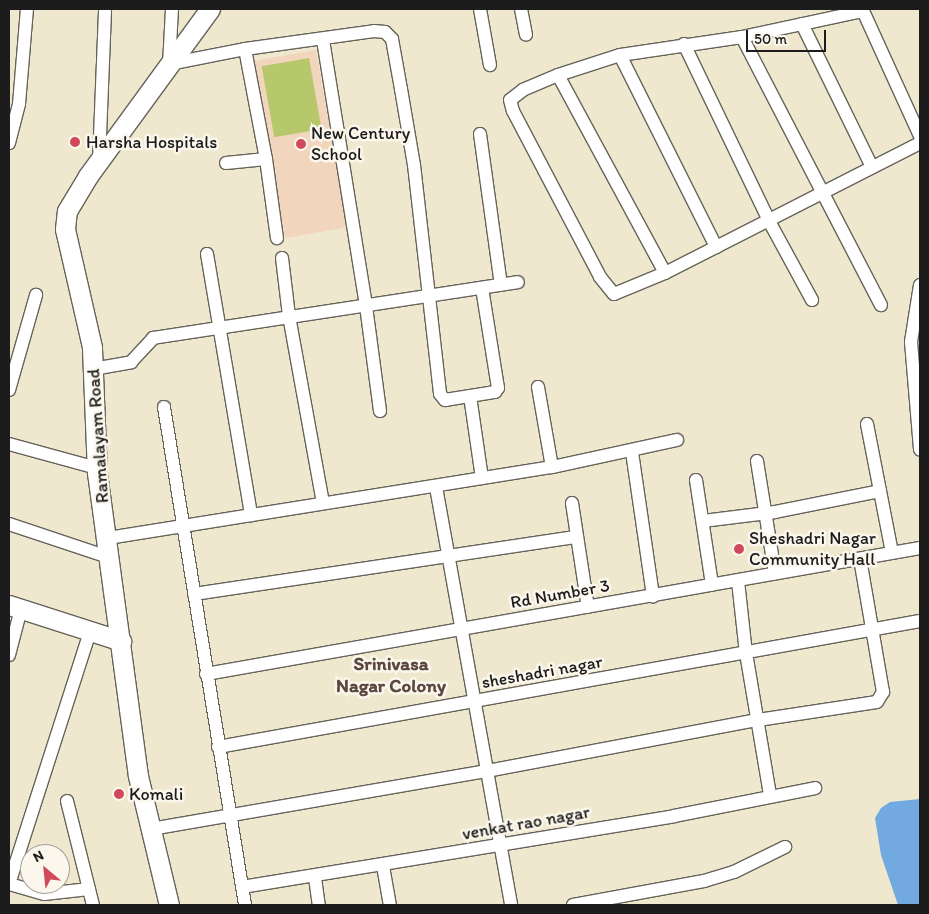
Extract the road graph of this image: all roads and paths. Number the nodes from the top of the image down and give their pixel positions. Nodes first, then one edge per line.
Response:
1 (27, 9) edge
2 (105, 9) edge
3 (172, 9) edge
4 (210, 9) edge
5 (480, 9) edge
6 (521, 9) edge
7 (867, 10) edge
8 (802, 24) junction
9 (526, 35) dead end
10 (742, 37) junction
11 (322, 40) junction
12 (684, 44) junction
13 (245, 49) junction
14 (620, 55) junction
15 (169, 64) junction
16 (490, 64) dead end
17 (558, 75) junction
18 (480, 134) dead end
19 (920, 136) edge
20 (9, 143) edge
21 (920, 143) edge
22 (266, 159) junction
23 (99, 161) junction
24 (226, 163) dead end
25 (872, 167) junction
26 (822, 193) junction
27 (768, 221) junction
28 (277, 238) dead end
29 (716, 247) junction
30 (207, 254) dead end
31 (282, 258) dead end
32 (665, 273) junction
33 (518, 282) dead end
34 (920, 285) edge
35 (501, 286) junction
36 (482, 288) junction
37 (36, 295) dead end
38 (428, 297) junction
39 (812, 300) dead end
40 (881, 305) dead end
41 (366, 306) junction
42 (289, 316) junction
43 (221, 328) junction
44 (93, 369) junction
45 (538, 387) dead end
46 (9, 390) edge
47 (470, 396) junction
48 (164, 407) dead end
49 (380, 411) dead end
50 (867, 424) dead end
51 (677, 440) dead end
52 (9, 444) edge
53 (920, 450) edge
54 (632, 452) junction
55 (757, 461) dead end
56 (97, 468) junction
57 (552, 468) junction
58 (482, 478) junction
59 (696, 480) dead end
60 (436, 487) junction
61 (880, 491) junction
62 (572, 502) dead end
63 (323, 503) junction
64 (765, 513) junction
65 (251, 515) junction
66 (703, 521) junction
67 (9, 524) edge
68 (183, 526) junction
69 (577, 536) junction
70 (108, 538) junction
71 (920, 548) edge
72 (892, 553) junction
73 (449, 555) junction
74 (111, 558) junction
75 (860, 559) junction
76 (775, 574) junction
77 (738, 581) junction
78 (712, 585) junction
79 (194, 594) junction
80 (654, 596) junction
81 (15, 607) edge
82 (588, 607) junction
83 (920, 621) edge
84 (463, 629) junction
85 (872, 630) junction
86 (90, 631) junction
87 (122, 641) junction
88 (746, 653) junction
89 (9, 655) edge
90 (206, 674) junction
91 (475, 702) junction
92 (758, 720) junction
93 (218, 747) junction
94 (487, 772) junction
95 (815, 788) dead end
96 (770, 795) junction
97 (67, 802) dead end
98 (230, 816) junction
99 (151, 829) junction
100 (502, 845) junction
101 (785, 848) dead end
102 (383, 866) junction
103 (315, 878) junction
104 (242, 887) junction
105 (89, 890) junction
106 (94, 905) edge
107 (169, 905) edge
108 (245, 905) edge
109 (319, 905) edge
110 (390, 905) edge
111 (511, 905) edge
112 (573, 905) edge

1 - 20 street
2 - 23 street
3 - 15 street
4 - 15 street, Ramalayam Road
5 - 16 street
6 - 9 street
7 - 8 street
7 - 19 street
8 - 10 street
8 - 25 street
10 - 12 street
10 - 26 street
11 - 13 street
11 - 38 street
11 - 41 street
12 - 14 street
12 - 27 street
13 - 15 street
13 - 22 street
14 - 17 street
14 - 29 street
15 - 23 street, Ramalayam Road
17 - 32 street
17 - 32 street
18 - 35 street
21 - 25 street
22 - 24 street
22 - 28 street
23 - 44 street, Ramalayam Road
25 - 26 street
26 - 27 street
26 - 40 street
27 - 29 street
27 - 39 street
29 - 32 street
30 - 43 street
31 - 42 street
33 - 35 street
34 - 53 street
35 - 36 street
36 - 38 street
36 - 47 street
37 - 46 street
38 - 41 street
38 - 47 street
41 - 42 street
41 - 49 street
42 - 43 street
42 - 63 street
43 - 44 street
43 - 65 street
44 - 56 street, Ramalayam Road
45 - 57 street
47 - 58 street
48 - 68 street
50 - 61 street
51 - 54 street
52 - 56 street
54 - 57 street
54 - 80 street
55 - 64 street
56 - 70 street, Ramalayam Road
57 - 58 street
58 - 60 street
59 - 66 street
60 - 63 street
60 - 73 street
61 - 64 street
61 - 72 street
62 - 69 street
63 - 65 street
64 - 66 street
64 - 76 street
65 - 68 street
66 - 78 street
67 - 74 street
68 - 70 street
68 - 79 street
69 - 73 street
69 - 82 street
70 - 74 street, Ramalayam Road
71 - 72 street, Rd Number 3
72 - 75 street, Rd Number 3
73 - 79 street
73 - 84 street
74 - 87 street, Ramalayam Road
75 - 76 street, Rd Number 3
75 - 85 street
76 - 77 street, Rd Number 3
77 - 78 street, Rd Number 3
77 - 88 street
78 - 80 street, Rd Number 3
79 - 90 street
80 - 82 street, Rd Number 3
81 - 86 street
81 - 89 street
82 - 84 street, Rd Number 3
83 - 85 street, sheshadri nagar
84 - 90 street, Rd Number 3
84 - 91 street
85 - 88 street, sheshadri nagar
85 - 92 street
86 - 87 street
86 - 105 street
87 - 99 street, Ramalayam Road
88 - 91 street, sheshadri nagar
88 - 92 street
90 - 93 street
91 - 93 street, sheshadri nagar
91 - 94 street
92 - 94 street
92 - 96 street
93 - 98 street
94 - 98 street
94 - 100 street
95 - 96 street, venkat rao nagar
96 - 100 street, venkat rao nagar
97 - 105 street
98 - 99 street
98 - 104 street
99 - 107 street, Ramalayam Road
100 - 102 street, venkat rao nagar
100 - 111 street
101 - 112 street
102 - 103 street, venkat rao nagar
102 - 110 street
103 - 104 street, venkat rao nagar
103 - 109 street
104 - 108 street
105 - 106 street

